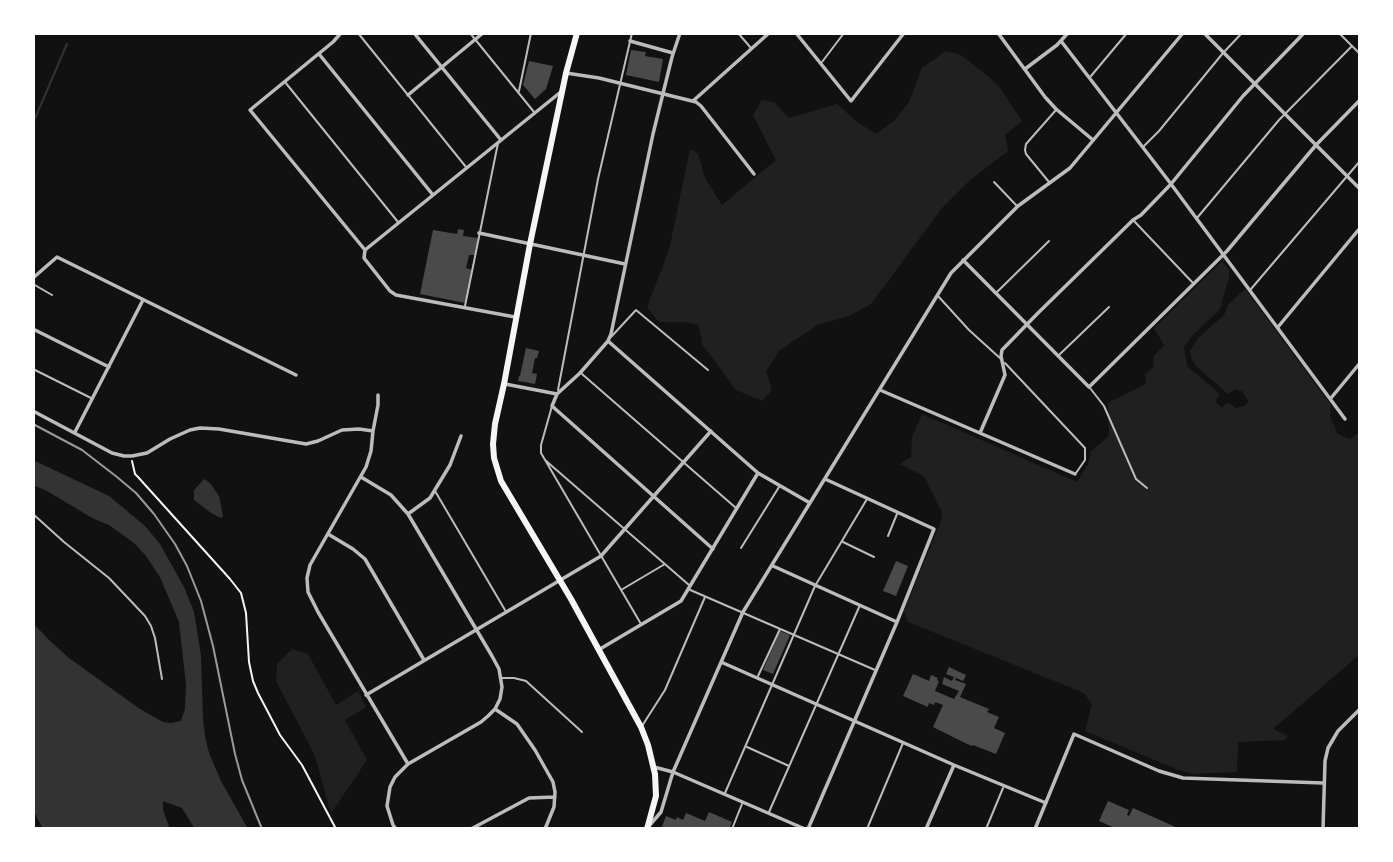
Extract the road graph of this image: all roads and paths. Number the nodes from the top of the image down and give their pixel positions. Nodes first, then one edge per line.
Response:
1 (341, 33) edge
2 (358, 33) edge
3 (414, 33) edge
4 (470, 33) edge
5 (483, 33) edge
6 (531, 33) edge
7 (577, 33) edge
8 (632, 33) edge
9 (680, 33) edge
10 (738, 33) edge
11 (769, 33) edge
12 (796, 33) edge
13 (844, 33) edge
14 (904, 33) edge
15 (998, 33) edge
16 (1068, 33) edge
17 (1127, 33) edge
18 (1183, 33) edge
19 (1204, 33) edge
20 (1242, 33) edge
21 (1304, 33) edge
22 (1339, 33) edge
23 (475, 39) junction
24 (630, 41) junction
25 (1061, 41) junction
26 (1352, 46) junction
27 (751, 49) junction
28 (673, 53) junction
29 (1223, 53) junction
30 (319, 54) junction
31 (1360, 54) edge
32 (821, 63) junction
33 (441, 67) junction
34 (1025, 69) junction
35 (566, 73) junction
36 (1090, 77) junction
37 (285, 82) junction
38 (620, 83) junction
39 (1254, 84) junction
40 (563, 90) junction
41 (519, 92) junction
42 (663, 93) junction
43 (408, 95) junction
44 (693, 100) junction
45 (1360, 100) edge
46 (1056, 109) junction
47 (1117, 112) junction
48 (535, 113) junction
49 (1285, 114) junction
50 (1093, 140) junction
51 (499, 141) junction
52 (1316, 145) junction
53 (1143, 147) junction
54 (1360, 161) edge
55 (467, 168) junction
56 (754, 174) dead end
57 (1346, 176) junction
58 (994, 182) dead end
59 (1050, 184) junction
60 (1171, 184) junction
61 (1360, 189) edge
62 (433, 195) junction
63 (1018, 206) junction
64 (1197, 219) junction
65 (1133, 220) junction
66 (399, 223) junction
67 (1360, 228) edge
68 (479, 233) junction
69 (1049, 241) dead end
70 (530, 244) junction
71 (365, 250) junction
72 (583, 255) junction
73 (1224, 255) junction
74 (963, 260) junction
75 (625, 264) junction
76 (33, 278) edge
77 (33, 284) edge
78 (1195, 284) junction
79 (1251, 290) junction
80 (996, 293) junction
81 (52, 295) dead end
82 (937, 296) junction
83 (144, 300) junction
84 (465, 307) junction
85 (1109, 307) dead end
86 (516, 317) junction
87 (1027, 324) junction
88 (1278, 327) junction
89 (35, 330) edge
90 (33, 338) edge
91 (608, 341) junction
92 (1058, 356) junction
93 (1003, 361) junction
94 (1360, 363) edge
95 (109, 367) junction
96 (33, 369) edge
97 (708, 370) dead end
98 (580, 373) junction
99 (296, 375) dead end
100 (504, 384) junction
101 (1089, 387) junction
102 (880, 390) junction
103 (557, 394) junction
104 (378, 395) dead end
105 (1331, 398) junction
106 (92, 399) junction
107 (552, 406) junction
108 (33, 411) edge
109 (1345, 419) dead end
110 (373, 431) junction
111 (711, 431) junction
112 (75, 432) junction
113 (980, 433) junction
114 (461, 436) dead end
115 (132, 456) junction
116 (543, 459) junction
117 (683, 462) junction
118 (758, 473) junction
119 (1075, 474) joint
120 (361, 477) junction
121 (825, 479) junction
122 (780, 486) junction
123 (1147, 488) dead end
124 (434, 490) junction
125 (653, 496) junction
126 (867, 499) junction
127 (811, 503) junction
128 (737, 508) junction
129 (898, 513) junction
130 (33, 514) edge
131 (408, 514) junction
132 (625, 529) junction
133 (328, 534) junction
134 (888, 536) dead end
135 (842, 542) junction
136 (741, 548) dead end
137 (713, 549) junction
138 (601, 556) junction
139 (874, 557) dead end
140 (665, 564) junction
141 (773, 566) junction
142 (560, 580) junction
143 (816, 586) junction
144 (689, 587) junction
145 (621, 590) junction
146 (705, 597) junction
147 (860, 605) junction
148 (506, 612) junction
149 (743, 612) junction
150 (897, 622) junction
151 (641, 625) junction
152 (780, 629) junction
153 (476, 630) junction
154 (795, 635) junction
155 (600, 649) junction
156 (839, 654) junction
157 (424, 660) junction
158 (722, 662) junction
159 (876, 670) junction
160 (758, 677) junction
161 (501, 678) junction
162 (162, 680) dead end
163 (773, 684) junction
164 (366, 695) junction
165 (817, 704) junction
166 (495, 709) junction
167 (1360, 709) edge
168 (855, 721) junction
169 (641, 727) junction
170 (582, 732) dead end
171 (903, 742) junction
172 (746, 746) junction
173 (408, 764) junction
174 (954, 765) junction
175 (790, 766) junction
176 (654, 767) junction
177 (673, 772) junction
178 (1323, 783) junction
179 (1004, 786) junction
180 (724, 794) junction
181 (555, 797) junction
182 (743, 802) junction
183 (1046, 803) junction
184 (768, 813) junction
185 (647, 828) edge
186 (336, 829) edge
187 (396, 829) edge
188 (471, 829) edge
189 (545, 829) edge
190 (732, 829) edge
191 (807, 829) edge
192 (867, 829) edge
193 (926, 829) edge
194 (986, 829) edge
195 (1035, 829) edge
196 (1323, 829) edge

1 - 30 street
2 - 43 lane
3 - 33 street
4 - 23 lane
5 - 23 street
6 - 41 lane
7 - 35 main road
8 - 24 lane
9 - 28 street
10 - 27 lane
11 - 27 street
12 - 32 street
13 - 32 lane
14 - 32 street
15 - 34 street
16 - 25 street
17 - 36 lane
18 - 47 street
19 - 29 street
20 - 29 lane
21 - 39 street
22 - 26 lane
23 - 33 street
23 - 41 lane
24 - 28 street
24 - 38 lane
25 - 34 street
25 - 36 street
26 - 31 lane
26 - 49 lane
27 - 44 street
28 - 42 street
29 - 39 street
29 - 53 lane
30 - 37 street
30 - 62 street
33 - 43 street
33 - 51 street
34 - 46 street
35 - 38 street
35 - 40 main road
36 - 47 street
37 - 66 lane
37 - 71 street
38 - 42 street
38 - 72 lane
39 - 49 street
39 - 60 street
40 - 48 street
40 - 70 main road
41 - 48 lane
42 - 44 street
42 - 75 street
43 - 55 lane
44 - 56 street
45 - 52 street
46 - 50 street
46 - 59 lane
47 - 50 street
47 - 53 street
48 - 51 street
49 - 52 street
49 - 64 lane
50 - 59 street
51 - 55 street
51 - 68 lane
52 - 57 street
52 - 73 street
53 - 60 street
54 - 57 lane
55 - 62 street
57 - 61 street
57 - 79 lane
58 - 63 lane
59 - 63 street
60 - 64 street
60 - 65 street
62 - 66 street
63 - 74 street
64 - 73 street
65 - 78 lane
65 - 87 street
66 - 71 street
67 - 88 street
68 - 70 street
68 - 84 lane
69 - 80 lane
70 - 72 street
70 - 86 main road
71 - 84 street
72 - 75 street
72 - 103 lane
73 - 78 street
73 - 79 street
74 - 80 street
74 - 82 street
75 - 91 street
76 - 83 street
77 - 81 lane
78 - 101 street
79 - 88 street
80 - 87 street
82 - 93 lane
82 - 102 street
83 - 95 street
83 - 99 street
84 - 86 street
85 - 92 lane
86 - 100 main road
87 - 92 street
87 - 93 street
88 - 105 street
89 - 90 lane
89 - 95 street
91 - 97 lane
91 - 98 street
91 - 111 street
92 - 101 street
93 - 113 street
93 - 119 lane
94 - 105 street
95 - 106 street
96 - 106 lane
98 - 103 street
98 - 117 lane
100 - 103 street
100 - 142 main road
101 - 123 lane
102 - 113 street
102 - 121 street
103 - 107 street
104 - 110 street
105 - 109 street
106 - 112 street
107 - 116 lane
107 - 125 street
108 - 112 street
110 - 115 street
110 - 120 street
111 - 117 street
111 - 118 street
112 - 115 street
113 - 119 street
114 - 124 street
115 - 186 path
116 - 132 lane
116 - 138 lane
117 - 125 street
117 - 128 lane
118 - 122 street
118 - 128 street
120 - 131 street
120 - 133 street
121 - 126 street
121 - 127 street
122 - 127 street
122 - 136 lane
124 - 131 street
124 - 148 lane
125 - 132 street
125 - 137 street
126 - 129 street
126 - 135 lane
127 - 141 street
128 - 137 street
129 - 134 lane
129 - 150 street
130 - 162 lane
131 - 153 street
132 - 138 street
132 - 140 lane
133 - 157 street
133 - 164 street
135 - 139 lane
135 - 143 lane
137 - 144 street
138 - 142 street
138 - 145 lane
140 - 144 lane
140 - 145 lane
141 - 143 street
141 - 149 street
142 - 148 street
142 - 155 main road
143 - 147 street
143 - 154 lane
144 - 146 lane
144 - 151 street
145 - 151 lane
146 - 149 lane
146 - 169 lane
147 - 150 street
147 - 156 lane
148 - 153 street
149 - 152 lane
149 - 158 street
150 - 159 street
151 - 155 street
152 - 154 lane
152 - 160 lane
153 - 157 street
153 - 161 street
154 - 156 lane
154 - 163 lane
155 - 169 main road
156 - 159 lane
156 - 165 lane
157 - 164 street
158 - 160 street
158 - 177 street
159 - 168 street
160 - 163 street
161 - 166 street
161 - 170 lane
163 - 165 street
163 - 172 lane
164 - 173 street
165 - 168 street
165 - 175 lane
166 - 173 street
166 - 181 street
167 - 178 street
168 - 171 street
168 - 191 street
169 - 176 main road
171 - 174 street
171 - 192 lane
172 - 175 lane
172 - 180 lane
173 - 187 street
174 - 179 street
174 - 193 street
175 - 184 lane
176 - 177 street
176 - 185 main road
177 - 180 street
177 - 185 street
178 - 183 street
178 - 196 street
179 - 183 street
179 - 194 lane
180 - 182 street
181 - 188 street
181 - 189 street
182 - 184 street
182 - 190 lane
183 - 195 street
184 - 191 street

